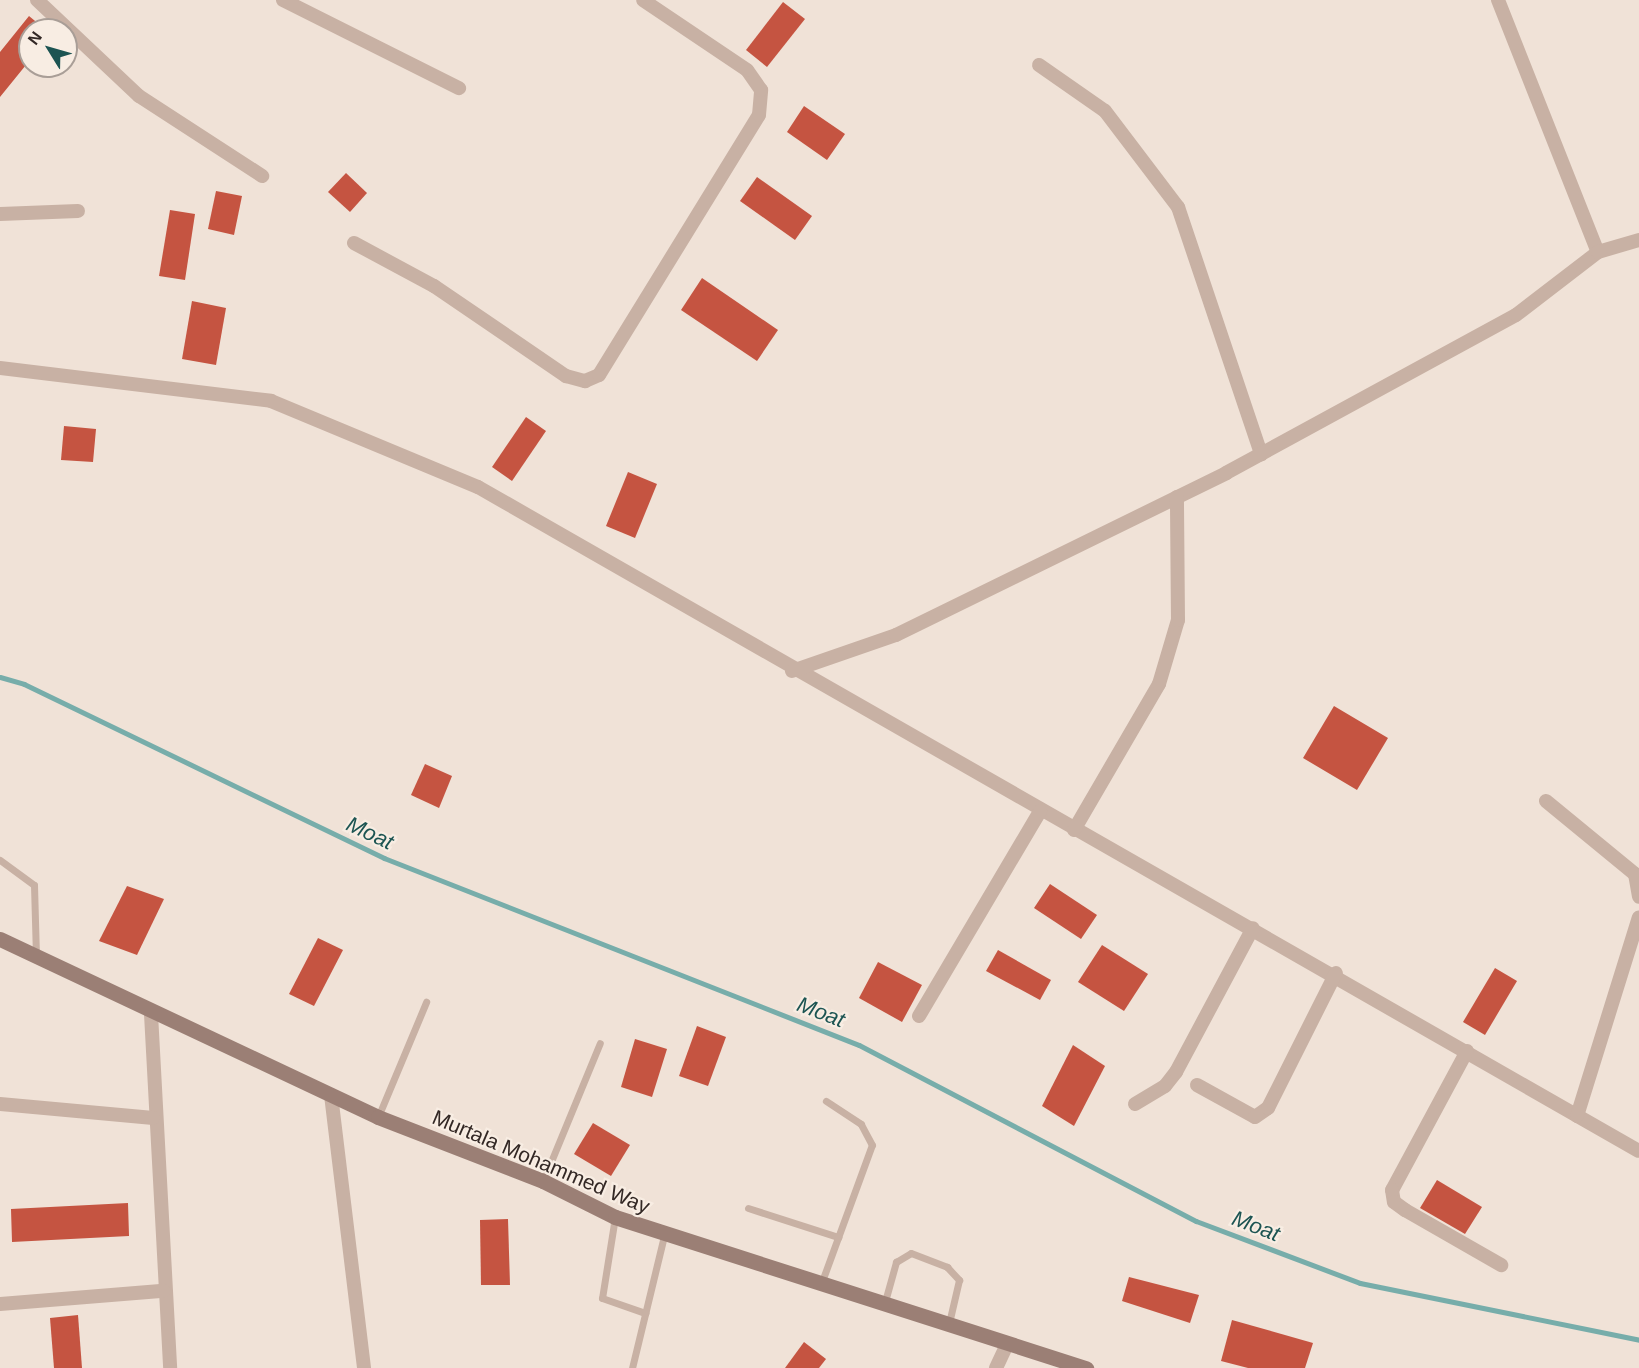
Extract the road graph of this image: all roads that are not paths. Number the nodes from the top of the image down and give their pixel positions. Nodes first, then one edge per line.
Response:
1 (37, 0) edge
2 (283, 0) edge
3 (643, 0) edge
4 (1498, 0) edge
5 (1039, 64) dead end
6 (459, 88) dead end
7 (262, 177) dead end
8 (78, 211) dead end
9 (0, 214) edge
10 (1639, 240) edge
11 (354, 243) dead end
12 (1598, 252) junction
13 (0, 368) edge
14 (1261, 454) junction
15 (1178, 497) junction
16 (792, 671) junction
17 (1546, 801) dead end
18 (1040, 811) junction
19 (1074, 830) junction
20 (0, 860) edge
21 (1639, 897) edge
22 (1639, 917) edge
23 (1253, 928) junction
24 (0, 939) edge
25 (36, 955) junction
26 (1336, 973) junction
27 (426, 1002) dead end
28 (152, 1014) junction
29 (919, 1016) dead end
30 (600, 1042) dead end
31 (1467, 1051) junction
32 (1197, 1086) dead end
33 (331, 1095) junction
34 (826, 1101) dead end
35 (0, 1104) edge
36 (1135, 1104) dead end
37 (1577, 1116) junction
38 (378, 1117) junction
39 (153, 1118) junction
40 (1639, 1151) edge
41 (543, 1181) junction
42 (748, 1208) dead end
43 (615, 1217) junction
44 (664, 1236) junction
45 (838, 1237) junction
46 (1501, 1265) dead end
47 (820, 1286) junction
48 (163, 1291) junction
49 (0, 1304) edge
50 (884, 1306) junction
51 (645, 1313) junction
52 (948, 1326) junction
53 (1007, 1344) junction
54 (170, 1368) edge
55 (364, 1368) edge
56 (632, 1368) edge
57 (996, 1368) edge
58 (1086, 1368) edge

1 - 7 street
2 - 6 street
3 - 11 street
4 - 12 street
5 - 14 street
8 - 9 street
10 - 12 street
12 - 14 street
13 - 16 street
14 - 15 street
15 - 16 street
15 - 19 street
16 - 18 street
17 - 21 street
18 - 19 street
18 - 29 street
19 - 23 street
20 - 25 lane
22 - 37 street
23 - 26 street
23 - 36 street
24 - 25 street, Murtala Mohammed Way
25 - 28 street, Murtala Mohammed Way
26 - 31 street
26 - 32 street
27 - 38 lane
28 - 33 street, Murtala Mohammed Way
28 - 39 street
30 - 41 lane
31 - 37 street
31 - 46 street
33 - 38 street, Murtala Mohammed Way
33 - 55 street
34 - 45 lane
35 - 39 street
37 - 40 street
38 - 41 street, Murtala Mohammed Way
39 - 48 street
41 - 43 street, Murtala Mohammed Way
42 - 45 lane
43 - 44 street, Murtala Mohammed Way
43 - 51 lane
44 - 47 street, Murtala Mohammed Way
44 - 51 lane
45 - 47 lane
47 - 50 street, Murtala Mohammed Way
48 - 49 street
48 - 54 street
50 - 52 street, Murtala Mohammed Way
50 - 52 lane
51 - 56 lane
52 - 53 street, Murtala Mohammed Way
53 - 57 street
53 - 58 street, Murtala Mohammed Way

